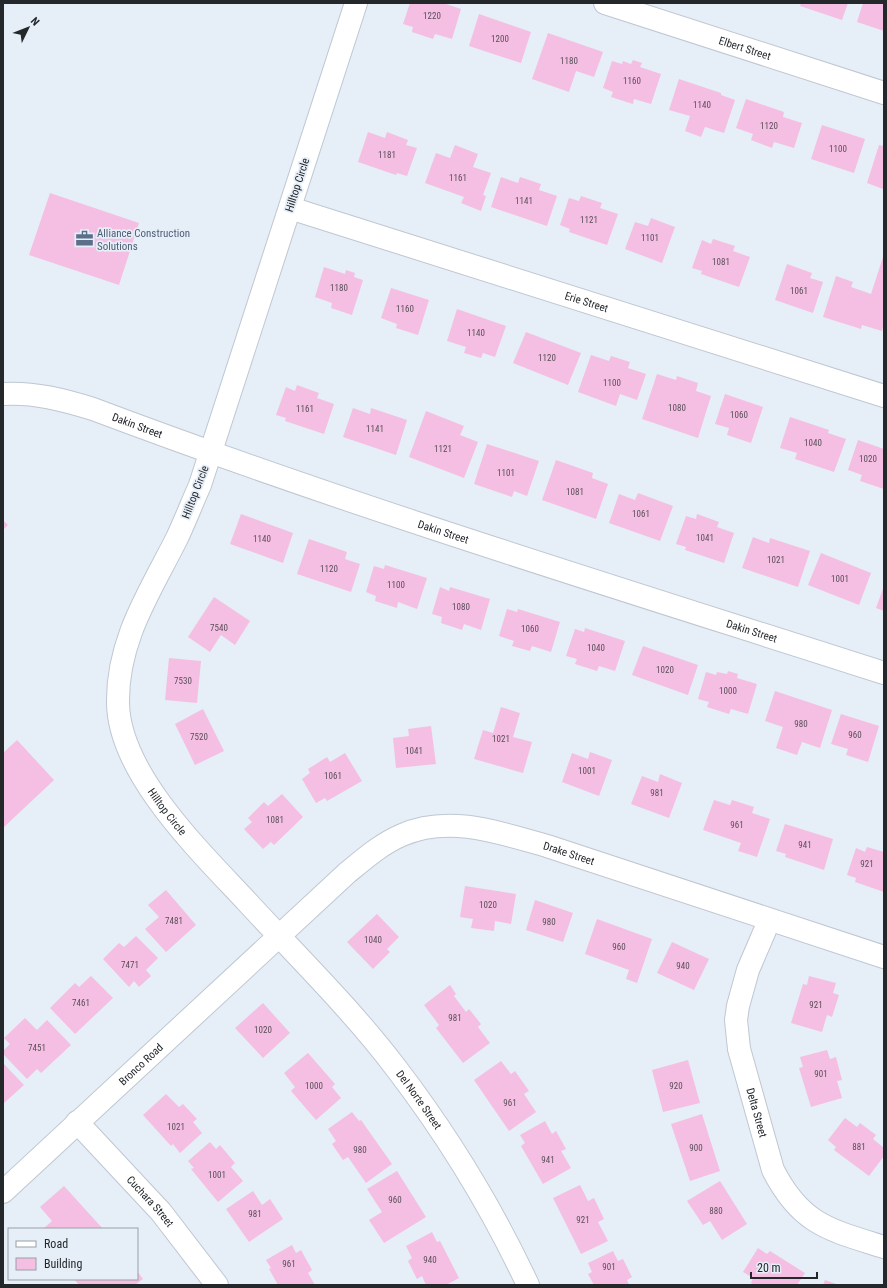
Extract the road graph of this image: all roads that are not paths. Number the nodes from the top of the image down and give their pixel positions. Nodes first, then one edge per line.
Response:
1 (356, 3) edge
2 (605, 3) edge
3 (884, 93) edge
4 (290, 208) junction
5 (3, 394) edge
6 (884, 396) edge
7 (210, 450) junction
8 (884, 673) edge
9 (769, 921) junction
10 (278, 936) junction
11 (884, 957) edge
12 (77, 1122) junction
13 (3, 1192) edge
14 (884, 1247) edge
15 (217, 1285) edge
16 (528, 1285) edge

1 - 4 street, Hilltop Circle
2 - 3 street, Elbert Street
4 - 6 street, Erie Street
4 - 7 street, Hilltop Circle
5 - 7 street, Dakin Street
7 - 8 street, Dakin Street
7 - 10 street, Hilltop Circle
9 - 10 street, Drake Street
9 - 11 street, Drake Street
9 - 14 street, Delta Street
10 - 12 street, Bronco Road
10 - 16 street, Del Norte Street
12 - 13 street, Bronco Road
12 - 15 street, Cuchara Street

